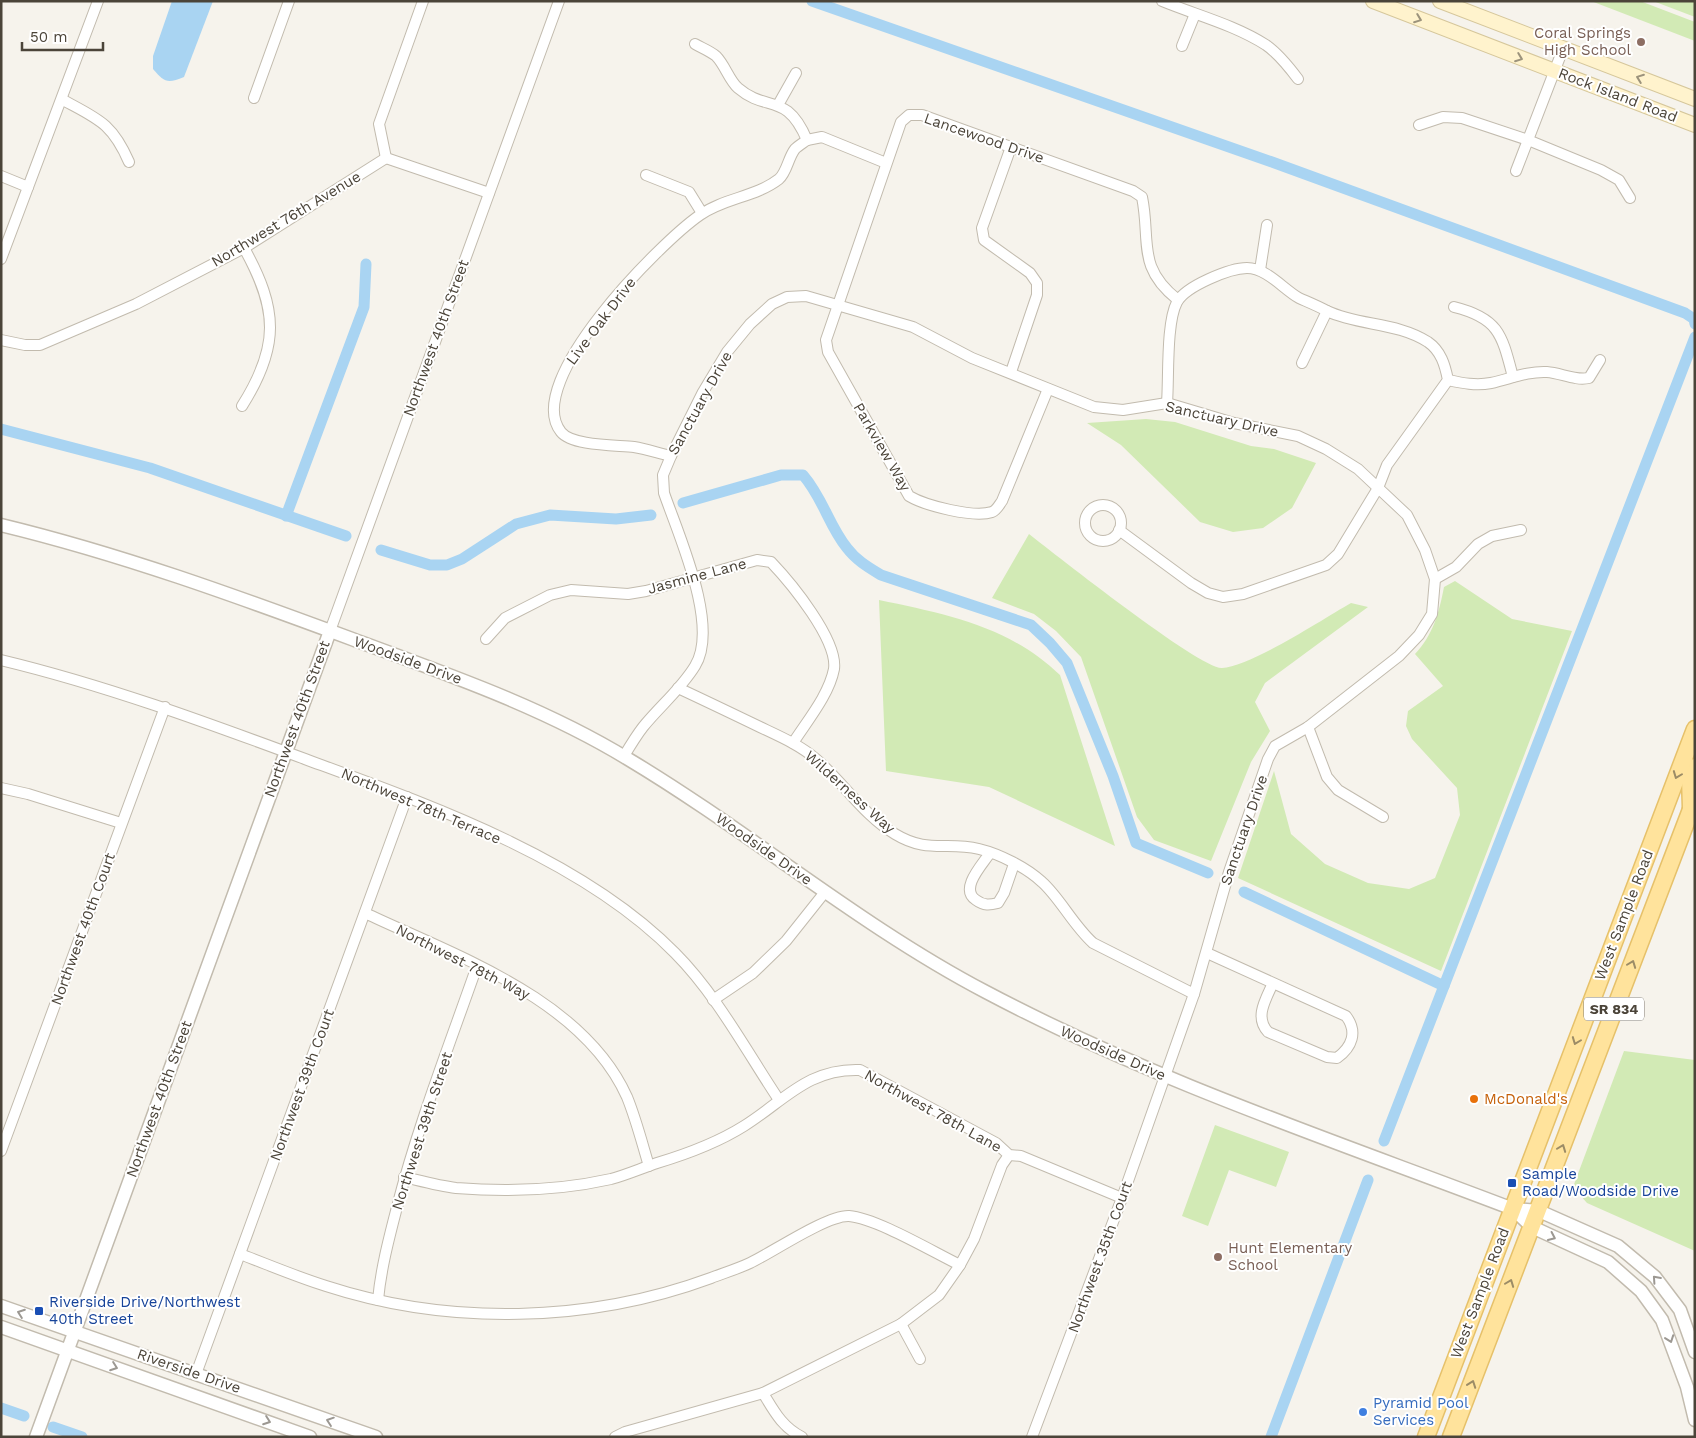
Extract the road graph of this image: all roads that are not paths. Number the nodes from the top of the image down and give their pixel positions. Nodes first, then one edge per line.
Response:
1 (98, 1) edge
2 (289, 1) edge
3 (424, 1) edge
4 (559, 1) edge
5 (1162, 1) edge
6 (1373, 1) edge
7 (1440, 1) edge
8 (1195, 14) junction
9 (1483, 17) junction
10 (1474, 40) junction
11 (696, 44) dead end
12 (1182, 46) dead end
13 (1563, 49) junction
14 (1554, 71) junction
15 (796, 73) dead end
16 (1298, 79) dead end
17 (254, 98) dead end
18 (1695, 98) edge
19 (63, 100) junction
20 (778, 105) junction
21 (1419, 125) dead end
22 (1695, 125) edge
23 (807, 140) junction
24 (1528, 140) junction
25 (1010, 147) junction
26 (386, 158) junction
27 (129, 162) dead end
28 (886, 163) junction
29 (1516, 171) dead end
30 (646, 175) dead end
31 (1, 176) edge
32 (28, 186) junction
33 (489, 193) junction
34 (1630, 198) dead end
35 (702, 213) junction
36 (1267, 225) dead end
37 (244, 248) junction
38 (1, 259) edge
39 (1260, 270) junction
40 (1178, 300) junction
41 (837, 305) junction
42 (1454, 307) dead end
43 (1327, 311) junction
44 (1, 340) edge
45 (1600, 360) dead end
46 (1302, 363) dead end
47 (1011, 372) junction
48 (1512, 377) junction
49 (1448, 380) junction
50 (1048, 389) junction
51 (1167, 403) junction
52 (242, 406) dead end
53 (671, 456) junction
54 (1378, 488) junction
55 (1, 525) edge
56 (1119, 530) dead end
57 (1521, 530) dead end
58 (694, 578) junction
59 (1435, 580) junction
60 (330, 631) junction
61 (486, 639) dead end
62 (1, 660) edge
63 (678, 688) junction
64 (165, 707) junction
65 (1308, 726) junction
66 (1695, 729) edge
67 (794, 743) junction
68 (285, 751) junction
69 (624, 756) junction
70 (1695, 767) edge
71 (2, 790) edge
72 (407, 797) junction
73 (1693, 804) edge
74 (1383, 817) dead end
75 (121, 823) junction
76 (990, 853) junction
77 (1014, 864) junction
78 (825, 892) junction
79 (365, 913) junction
80 (1610, 950) junction
81 (1207, 953) junction
82 (477, 966) junction
83 (1273, 983) junction
84 (1194, 994) junction
85 (713, 1000) junction
86 (1606, 1031) junction
87 (1165, 1076) junction
88 (780, 1100) junction
89 (1, 1151) edge
90 (1009, 1155) junction
91 (649, 1166) junction
92 (404, 1177) junction
93 (1122, 1198) junction
94 (1513, 1208) junction
95 (1539, 1210) junction
96 (1532, 1228) junction
97 (240, 1254) junction
98 (960, 1265) junction
99 (378, 1300) junction
100 (1, 1306) edge
101 (901, 1324) junction
102 (1, 1327) edge
103 (74, 1332) junction
104 (68, 1350) junction
105 (1695, 1352) edge
106 (920, 1359) dead end
107 (196, 1374) junction
108 (1691, 1385) edge
109 (764, 1393) junction
110 (1695, 1420) edge
111 (36, 1437) edge
112 (310, 1437) edge
113 (376, 1437) edge
114 (616, 1437) edge
115 (802, 1437) edge
116 (1032, 1437) edge
117 (1426, 1437) edge
118 (1451, 1437) edge

1 - 19 street
2 - 17 street
3 - 26 street
4 - 33 street, Northwest 40th Street
5 - 8 street
6 -> 10 main road, Rock Island Road
7 - 9 main road, Rock Island Road
8 - 12 street
8 - 16 street
9 - 10 main road
9 - 13 main road, Rock Island Road
10 -> 14 main road, Rock Island Road
11 - 20 street
13 - 14 street
18 -> 13 main road, Rock Island Road
14 - 22 main road, Rock Island Road
14 - 24 street
15 - 20 street
19 - 27 street
19 - 32 street
20 - 23 street
21 - 24 street
23 - 28 street
23 - 35 street, Live Oak Drive
24 - 29 street
24 - 34 street
25 - 28 street, Lancewood Drive
25 - 40 street, Lancewood Drive
25 - 47 street
26 - 33 street
26 - 37 street, Northwest 76th Avenue
28 - 41 street, Lancewood Drive
30 - 35 street
31 - 32 street
32 - 38 street
33 - 60 street, Northwest 40th Street
35 - 53 street, Live Oak Drive
36 - 39 street
37 - 44 street, Northwest 76th Avenue
37 - 52 street
39 - 40 street
39 - 43 street
40 - 51 street
41 - 47 street, Sanctuary Drive
41 - 50 street, Parkview Way
41 - 53 street, Sanctuary Drive
42 - 48 street
43 - 46 street
43 - 49 street
45 - 48 street
47 - 50 street, Sanctuary Drive
48 - 49 street
49 - 54 street
50 - 51 street, Sanctuary Drive
51 - 54 street, Sanctuary Drive
53 - 58 street, Sanctuary Drive
54 - 56 street
54 - 59 street, Sanctuary Drive
55 - 60 street, Woodside Drive
57 - 59 street
58 - 61 street, Jasmine Lane
58 - 63 street, Sanctuary Drive
58 - 67 street, Jasmine Lane
59 - 65 street, Sanctuary Drive
60 - 68 street, Northwest 40th Street
60 - 69 street, Woodside Drive
62 - 64 street, Northwest 78th Terrace
63 - 67 street, Wilderness Way
63 - 69 street, Sanctuary Drive
64 - 68 street, Northwest 78th Terrace
64 - 75 street, Northwest 40th Court
65 - 74 street
65 - 81 street, Sanctuary Drive
66 -> 80 main road, West Sample Road / SR 834
67 - 76 street, Wilderness Way
68 - 72 street, Northwest 78th Terrace
68 - 103 street, Northwest 40th Street
69 - 78 street, Woodside Drive
70 - 73 main road
71 - 75 street
72 - 79 street, Northwest 39th Court
72 - 85 street, Northwest 78th Terrace
86 -> 73 main road, West Sample Road / SR 834
75 - 89 street, Northwest 40th Court
76 - 77 street, Wilderness Way
76 - 77 street
77 - 84 street, Wilderness Way
78 - 85 street
78 - 87 street, Woodside Drive
79 - 82 street, Northwest 78th Way
79 - 97 street, Northwest 39th Court
80 - 86 main road
80 -> 94 main road, West Sample Road / SR 834
81 - 83 street
81 - 84 street, Sanctuary Drive
82 - 91 street, Northwest 78th Way
82 - 92 street, Northwest 39th Street
83 - 83 street
84 - 87 street, Sanctuary Drive
85 - 88 street, Northwest 78th Terrace
95 -> 86 main road, West Sample Road / SR 834
87 - 93 street, Northwest 35th Court
87 - 94 street, Woodside Drive
88 - 90 street, Northwest 78th Lane
88 - 91 street, Northwest 78th Lane
90 - 93 street, Northwest 78th Lane
90 - 98 street
91 - 92 street, Northwest 78th Lane
92 - 99 street, Northwest 39th Street
93 - 116 street, Northwest 35th Court
94 - 95 street
94 - 96 street
94 - 117 main road, West Sample Road / SR 834
95 - 96 main road, West Sample Road / SR 834
105 -> 95 street
96 -> 108 street
118 -> 96 main road, West Sample Road / SR 834
97 - 99 street
97 - 107 street, Northwest 39th Court
98 - 99 street
98 - 101 street
103 -> 100 street, Riverside Drive
101 - 106 street
101 - 109 street
102 - 104 street, Riverside Drive
103 - 104 street, Northwest 40th Street
103 - 107 street, Riverside Drive
104 - 111 street, Northwest 40th Street
104 -> 112 street, Riverside Drive
113 -> 107 street, Riverside Drive
108 - 110 street
109 - 114 street
109 - 115 street

